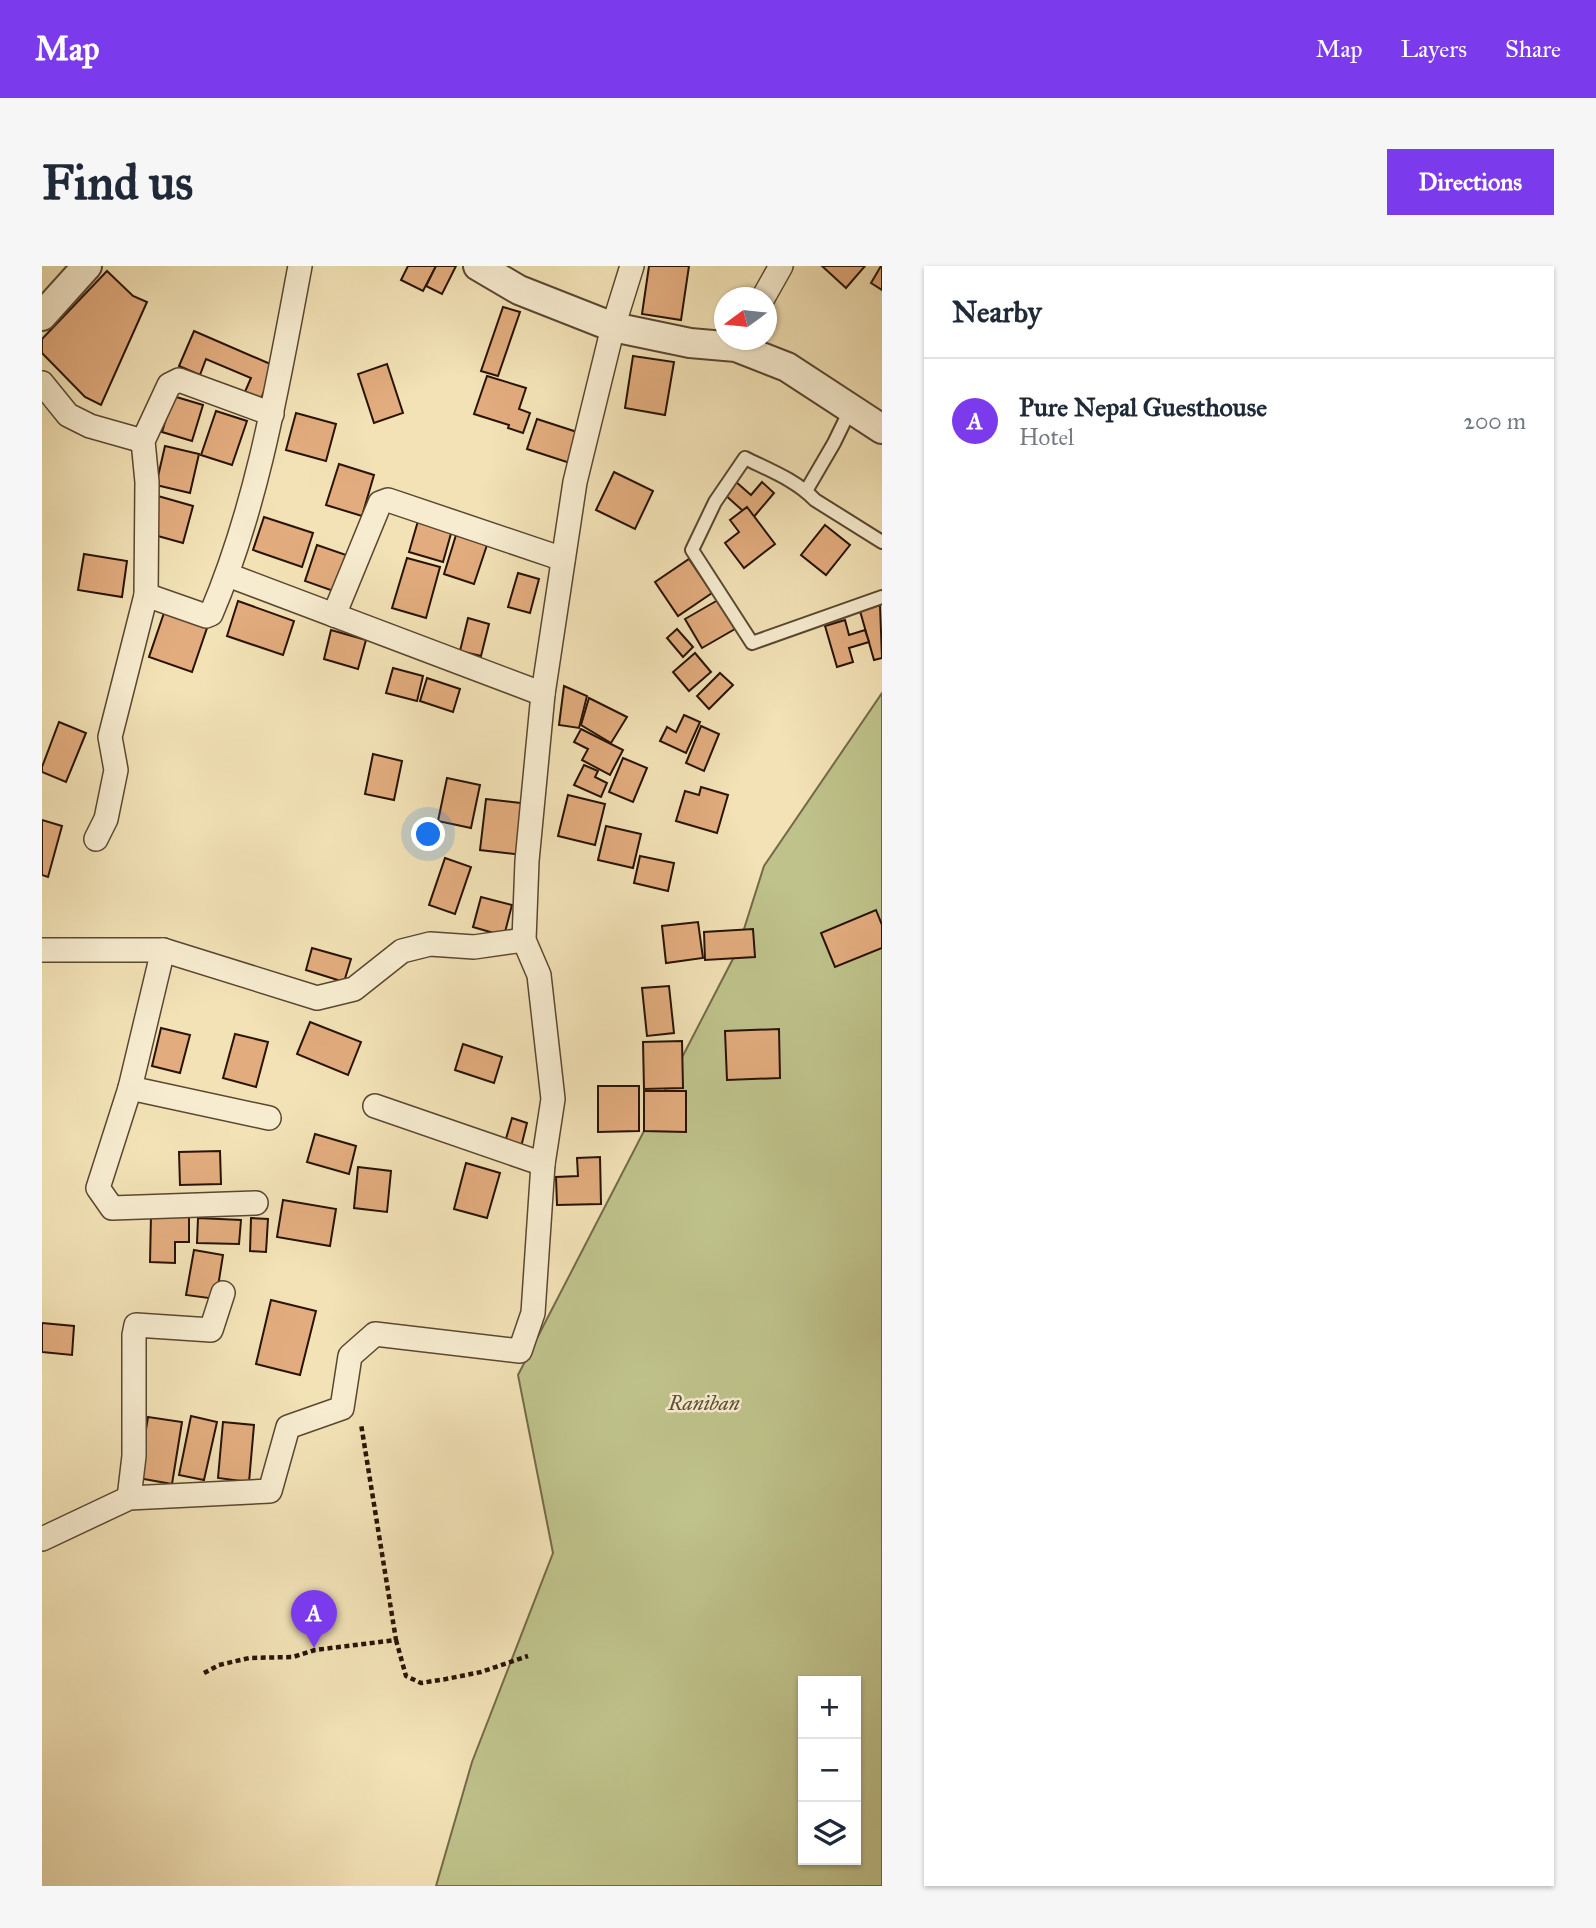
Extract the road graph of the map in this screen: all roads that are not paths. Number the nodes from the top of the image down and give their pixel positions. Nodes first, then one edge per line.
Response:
1 (87, 266) edge
2 (300, 266) edge
3 (478, 266) edge
4 (632, 266) edge
5 (781, 266) edge
6 (769, 287) edge
7 (42, 316) edge
8 (613, 327) junction
9 (714, 343) edge
10 (752, 350) edge
11 (42, 383) edge
12 (851, 408) junction
13 (272, 414) junction
14 (882, 429) edge
15 (142, 441) junction
16 (806, 491) junction
17 (882, 542) edge
18 (563, 559) junction
19 (228, 575) junction
20 (146, 596) junction
21 (882, 597) edge
22 (334, 615) junction
23 (543, 694) junction
24 (96, 839) dead end
25 (524, 940) junction
26 (42, 950) edge
27 (163, 950) junction
28 (130, 1088) junction
29 (375, 1106) dead end
30 (269, 1118) dead end
31 (543, 1164) junction
32 (256, 1203) dead end
33 (223, 1293) dead end
34 (129, 1498) junction
35 (42, 1539) edge

1 - 7 street
2 - 13 street
3 - 8 street
4 - 8 street
5 - 6 street
8 - 9 street
8 - 18 street
10 - 12 street
11 - 15 street
12 - 14 street
12 - 16 lane
13 - 15 street
13 - 19 street
15 - 20 street
16 - 17 lane
16 - 21 lane
18 - 22 street
18 - 23 street
19 - 20 street
19 - 22 street
20 - 24 street
22 - 23 street
23 - 25 street
25 - 27 street
25 - 31 street
26 - 27 street
27 - 28 street
28 - 30 street
28 - 32 street
29 - 31 street
31 - 34 street
33 - 34 street
34 - 35 street

